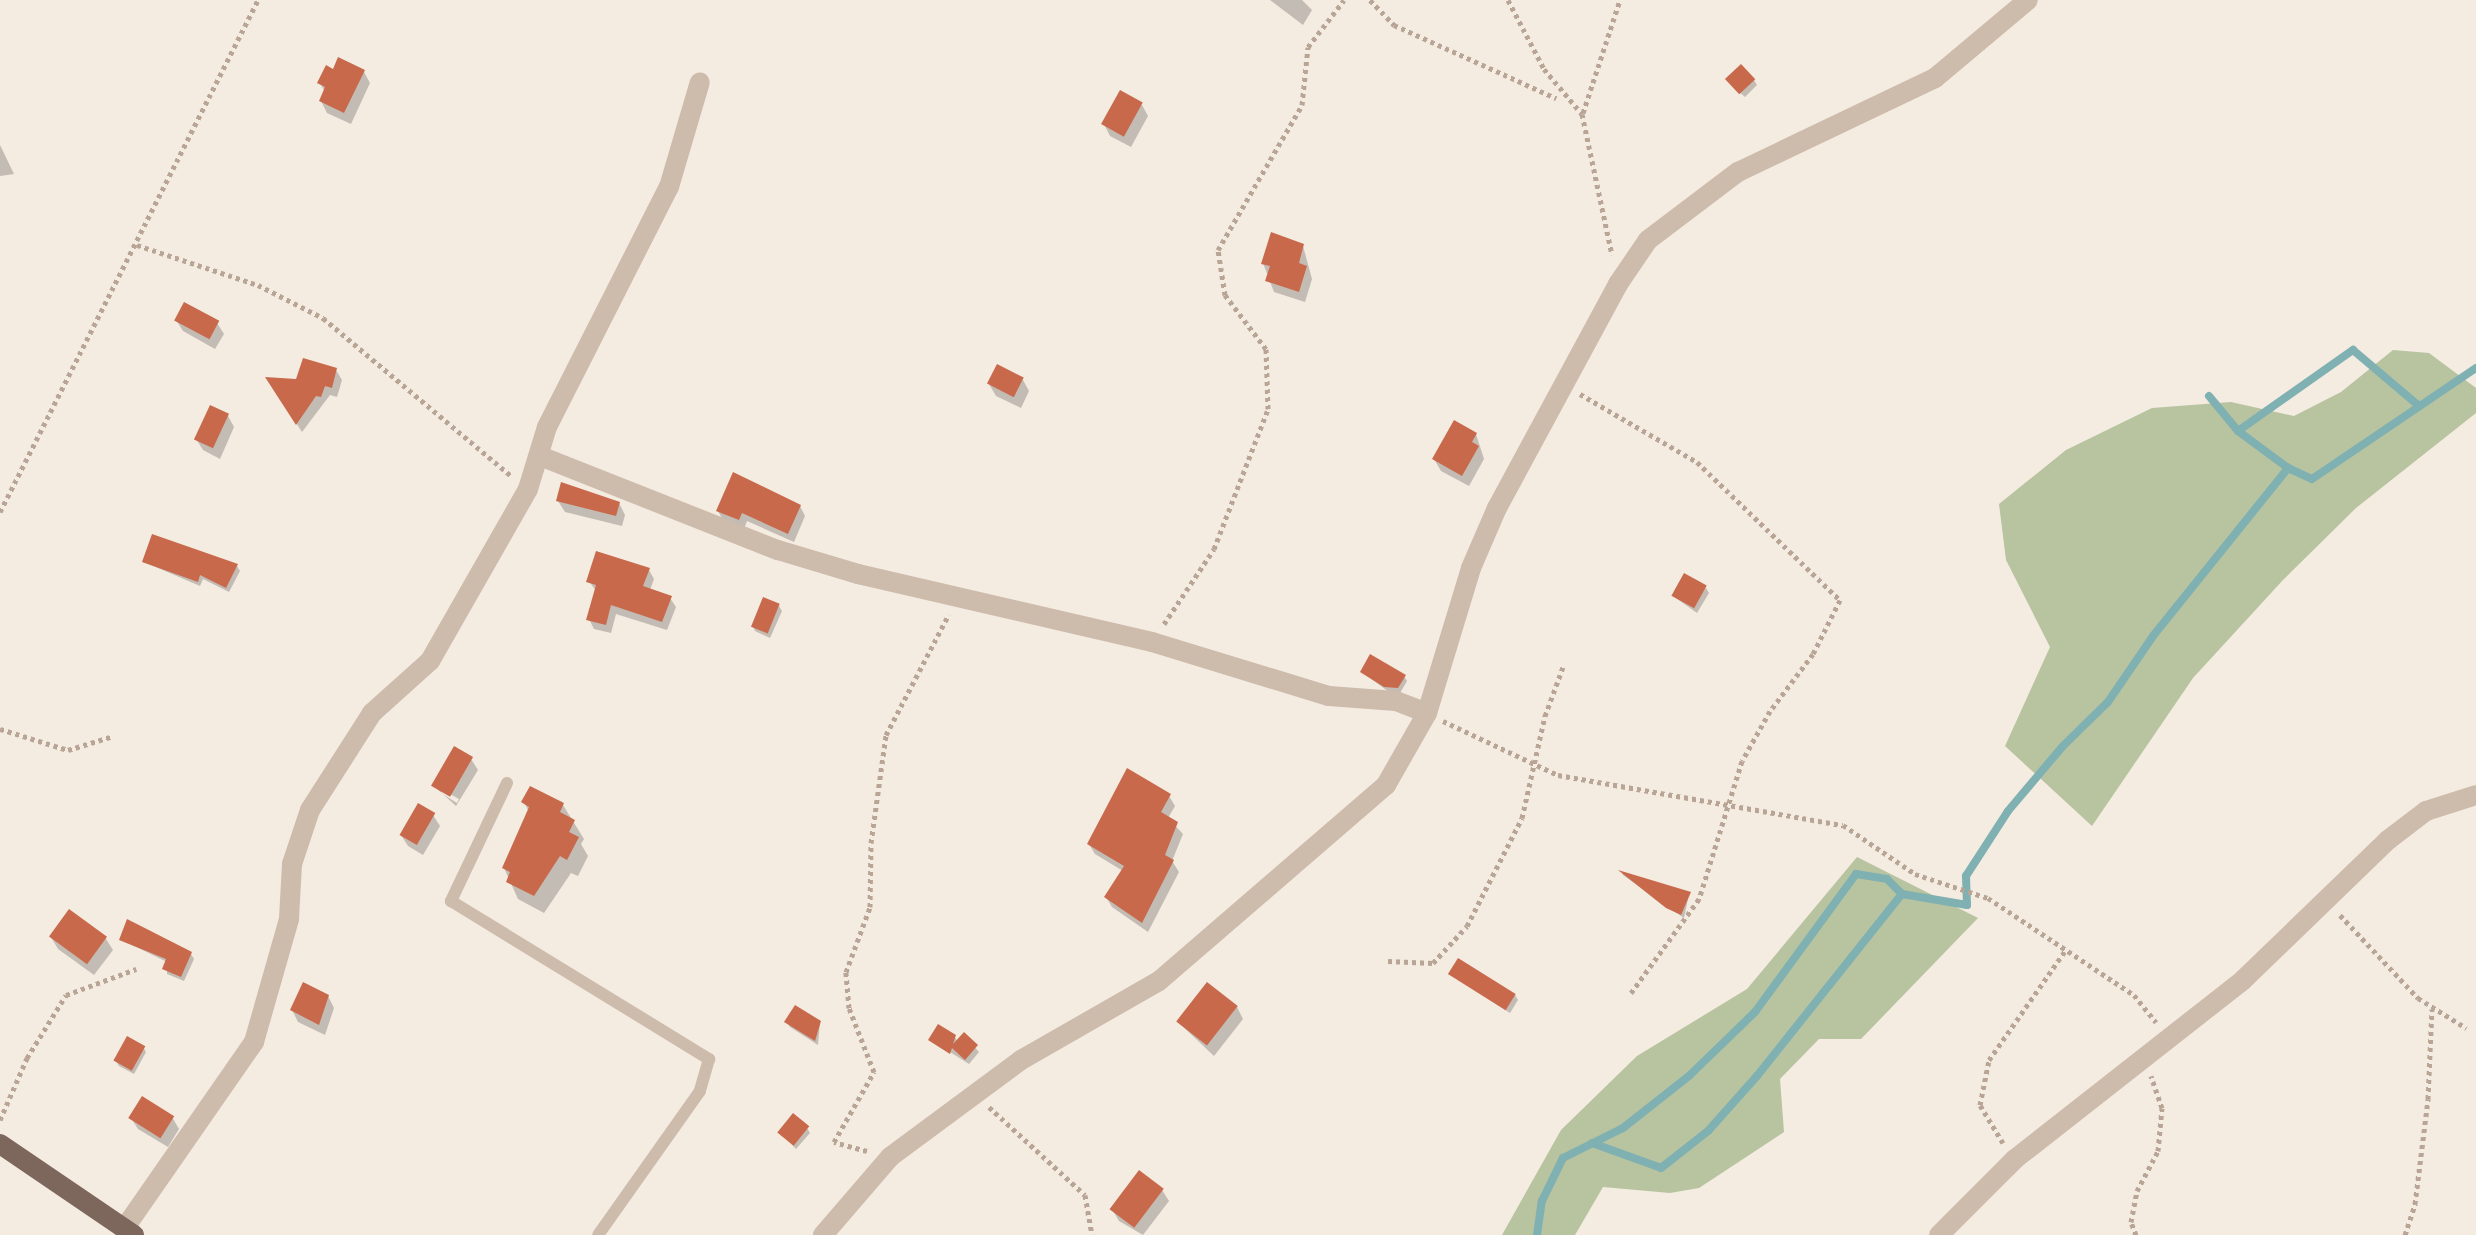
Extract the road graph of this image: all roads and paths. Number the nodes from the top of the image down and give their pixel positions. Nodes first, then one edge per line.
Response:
1 (258, 0) edge
2 (1344, 0) edge
3 (1370, 0) edge
4 (1508, 0) edge
5 (1620, 0) edge
6 (2028, 0) edge
7 (700, 82) dead end
8 (1556, 98) dead end
9 (1582, 114) junction
10 (136, 245) junction
11 (1618, 284) junction
12 (1562, 383) junction
13 (540, 456) junction
14 (528, 489) junction
15 (0, 512) edge
16 (958, 595) junction
17 (1152, 642) junction
18 (1563, 667) dead end
19 (1427, 713) junction
20 (0, 729) edge
21 (113, 736) dead end
22 (1537, 766) junction
23 (507, 783) dead end
24 (2476, 795) edge
25 (1730, 805) junction
26 (2329, 902) junction
27 (2065, 951) junction
28 (1388, 961) dead end
29 (136, 969) dead end
30 (1631, 993) dead end
31 (2432, 1009) junction
32 (2466, 1028) dead end
33 (2169, 1038) junction
34 (2146, 1059) junction
35 (973, 1092) junction
36 (0, 1120) edge
37 (0, 1144) edge
38 (890, 1157) junction
39 (2015, 1159) junction
40 (129, 1232) edge
41 (598, 1235) edge
42 (823, 1235) edge
43 (1092, 1235) edge
44 (1939, 1235) edge
45 (2136, 1235) edge
46 (2405, 1235) edge

1 - 10 path
2 - 17 path
3 - 8 path
4 - 9 path
5 - 9 path
6 - 11 street
7 - 13 street
9 - 11 path
10 - 14 path
10 - 15 path
11 - 12 street
12 - 19 street
12 - 25 path
13 - 14 street
13 - 16 street
14 - 40 street
16 - 17 street
16 - 38 path
17 - 19 street
18 - 22 path
19 - 22 path
19 - 35 street
20 - 21 path
22 - 25 path
22 - 28 path
23 - 41 lane
24 - 26 street
25 - 27 path
25 - 30 path
26 - 31 path
26 - 33 street
27 - 33 path
27 - 39 path
29 - 36 path
31 - 32 path
31 - 46 path
33 - 34 street
34 - 39 street
34 - 45 path
35 - 38 street
35 - 43 path
37 - 40 main road
38 - 42 street
39 - 44 street

